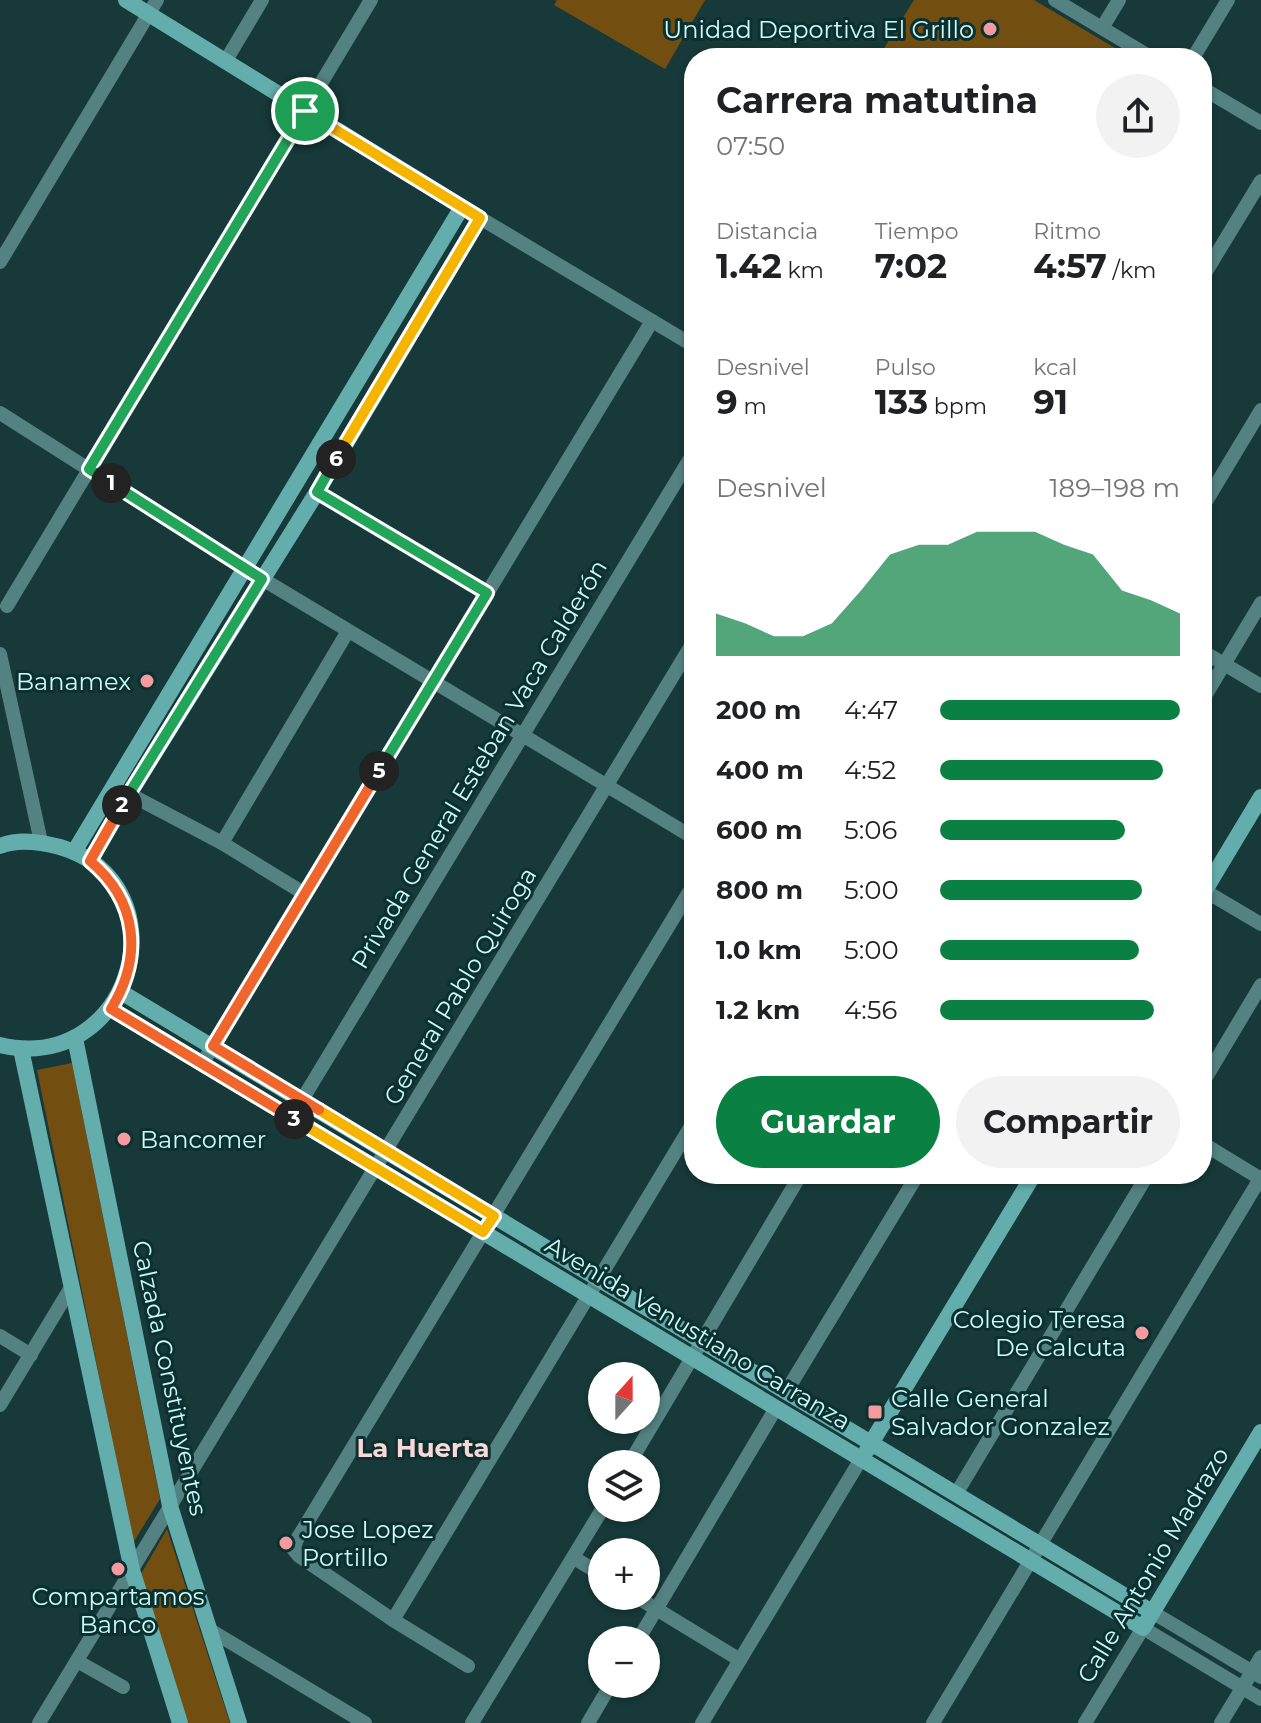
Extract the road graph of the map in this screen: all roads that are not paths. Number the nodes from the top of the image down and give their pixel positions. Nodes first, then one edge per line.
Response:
1 (126, 0) edge
2 (262, 0) edge
3 (371, 0) edge
4 (1055, 0) edge
5 (1119, 0) edge
6 (1228, 0) edge
7 (153, 7) edge
8 (1102, 28) junction
9 (1135, 48) edge
10 (1199, 48) edge
11 (225, 62) junction
12 (1212, 94) edge
13 (305, 111) junction
14 (1261, 123) edge
15 (1261, 181) edge
16 (462, 207) junction
17 (480, 218) junction
18 (0, 262) edge
19 (1212, 262) edge
20 (652, 321) junction
21 (684, 340) edge
22 (1261, 410) edge
23 (0, 413) edge
24 (684, 468) edge
25 (89, 469) junction
26 (1212, 491) edge
27 (317, 492) junction
28 (244, 568) junction
29 (262, 579) junction
30 (487, 593) junction
31 (1261, 603) edge
32 (7, 606) dead end
33 (348, 631) junction
34 (0, 654) edge
35 (1212, 657) edge
36 (684, 658) edge
37 (1224, 664) junction
38 (433, 682) junction
39 (1212, 684) edge
40 (1261, 686) edge
41 (522, 735) junction
42 (607, 786) junction
43 (129, 794) junction
44 (1261, 797) edge
45 (684, 832) edge
46 (41, 842) junction
47 (222, 843) junction
48 (0, 846) edge
49 (74, 852) junction
50 (90, 861) junction
51 (1212, 878) edge
52 (305, 894) junction
53 (1212, 898) edge
54 (684, 901) edge
55 (1261, 924) edge
56 (1261, 985) edge
57 (121, 992) junction
58 (111, 1009) junction
59 (75, 1038) junction
60 (0, 1045) edge
61 (213, 1046) junction
62 (21, 1049) junction
63 (202, 1064) junction
64 (1212, 1067) edge
65 (302, 1100) junction
66 (684, 1138) edge
67 (1212, 1149) edge
68 (386, 1150) junction
69 (375, 1168) junction
70 (1261, 1178) edge
71 (795, 1184) edge
72 (912, 1184) edge
73 (1028, 1184) edge
74 (1142, 1184) edge
75 (494, 1216) junction
76 (483, 1232) junction
77 (599, 1279) junction
78 (70, 1289) junction
79 (588, 1295) junction
80 (0, 1336) edge
81 (701, 1341) junction
82 (31, 1355) junction
83 (691, 1357) junction
84 (786, 1392) junction
85 (0, 1405) edge
86 (776, 1408) junction
87 (1261, 1432) edge
88 (871, 1443) junction
89 (637, 1450) edge
90 (861, 1459) junction
91 (956, 1494) junction
92 (170, 1506) junction
93 (595, 1522) edge
94 (1041, 1545) junction
95 (574, 1558) junction
96 (1031, 1561) junction
97 (588, 1566) edge
98 (132, 1570) junction
99 (660, 1602) edge
100 (658, 1610) edge
101 (1152, 1612) junction
102 (393, 1620) junction
103 (1143, 1628) junction
104 (210, 1630) junction
105 (1261, 1657) edge
106 (740, 1660) junction
107 (77, 1661) junction
108 (468, 1666) dead end
109 (1257, 1674) edge
110 (123, 1687) dead end
111 (1243, 1688) junction
112 (603, 1698) edge
113 (1261, 1699) edge
114 (39, 1723) edge
115 (180, 1723) edge
116 (239, 1723) edge
117 (365, 1723) edge
118 (472, 1723) edge
119 (588, 1723) edge
120 (702, 1723) edge
121 (933, 1723) edge
122 (1085, 1723) edge
123 (1221, 1723) edge

1 - 7 street
2 - 11 street
3 - 13 street
4 - 8 street
5 - 8 street
6 - 10 street
7 - 11 street
7 - 18 street
8 - 9 street
11 - 13 street
12 - 14 street
13 - 16 street
13 - 25 street
15 - 19 street
16 - 17 street
16 - 28 street
17 - 20 street
17 - 27 street
20 - 21 street
20 - 30 street
22 - 26 street
23 - 25 street
24 - 41 street, Privada General Esteban Vaca Calderón
25 - 28 street
25 - 32 street
27 - 29 street
27 - 30 street
28 - 29 street
28 - 49 street
29 - 33 street
29 - 43 street
30 - 38 street
31 - 37 street
33 - 38 street
33 - 47 street
34 - 46 street
35 - 37 street
36 - 42 street, General Pablo Quiroga
37 - 39 street
37 - 40 street
38 - 41 street
38 - 52 street
41 - 42 street
41 - 65 street, Privada General Esteban Vaca Calderón
42 - 45 street
42 - 68 street, General Pablo Quiroga
43 - 47 street
43 - 50 street
44 - 51 street
46 - 48 street
46 - 49 street
47 - 52 street
49 - 50 street
50 - 57 street
52 - 61 street
53 - 55 street
54 - 75 street
56 - 64 street
57 - 58 street
57 - 61 street, Avenida Venustiano Carranza
58 - 59 street
58 - 63 street, Avenida Venustiano Carranza
59 - 62 street
59 - 92 street, Calzada Constituyentes
60 - 62 street
61 - 63 street
61 - 65 street, Avenida Venustiano Carranza
62 - 78 street
63 - 69 street, Avenida Venustiano Carranza
65 - 68 street, Avenida Venustiano Carranza
66 - 77 street
67 - 70 street
68 - 69 street, General Pablo Quiroga
68 - 75 street, Avenida Venustiano Carranza
69 - 76 street, Avenida Venustiano Carranza
69 - 92 street, General Pablo Quiroga
70 - 94 street
71 - 81 street
72 - 84 street
73 - 88 street
74 - 91 street
75 - 76 street
75 - 77 street, Avenida Venustiano Carranza
76 - 79 street, Avenida Venustiano Carranza
76 - 102 street
77 - 79 street
77 - 81 street, Avenida Venustiano Carranza
78 - 82 street
78 - 98 street
79 - 83 street, Avenida Venustiano Carranza
79 - 102 street
80 - 82 street
81 - 83 street
81 - 84 street, Avenida Venustiano Carranza
82 - 85 street
83 - 86 street, Avenida Venustiano Carranza
83 - 89 street
84 - 88 street, Avenida Venustiano Carranza
86 - 90 street, Avenida Venustiano Carranza
86 - 99 street
87 - 101 street, Calle Antonio Madrazo
88 - 90 street
88 - 91 street, Avenida Venustiano Carranza
90 - 96 street, Avenida Venustiano Carranza
90 - 106 street
91 - 94 street, Avenida Venustiano Carranza
92 - 98 street, General Pablo Quiroga
92 - 104 street, Calzada Constituyentes
93 - 95 street
94 - 96 street
94 - 101 street, Avenida Venustiano Carranza
95 - 97 street
95 - 118 street
96 - 103 street, Avenida Venustiano Carranza
96 - 121 street
98 - 107 street, General Pablo Quiroga
98 - 115 street
100 - 106 street
101 - 103 street, Calle Antonio Madrazo
101 - 109 street, Avenida Venustiano Carranza
102 - 108 street
103 - 111 street, Avenida Venustiano Carranza
103 - 122 street, Calle Antonio Madrazo
104 - 116 street, Calzada Constituyentes
104 - 117 street
105 - 109 street
106 - 120 street
107 - 110 street
107 - 114 street, General Pablo Quiroga
109 - 111 street
111 - 113 street, Avenida Venustiano Carranza
111 - 123 street
112 - 119 street

